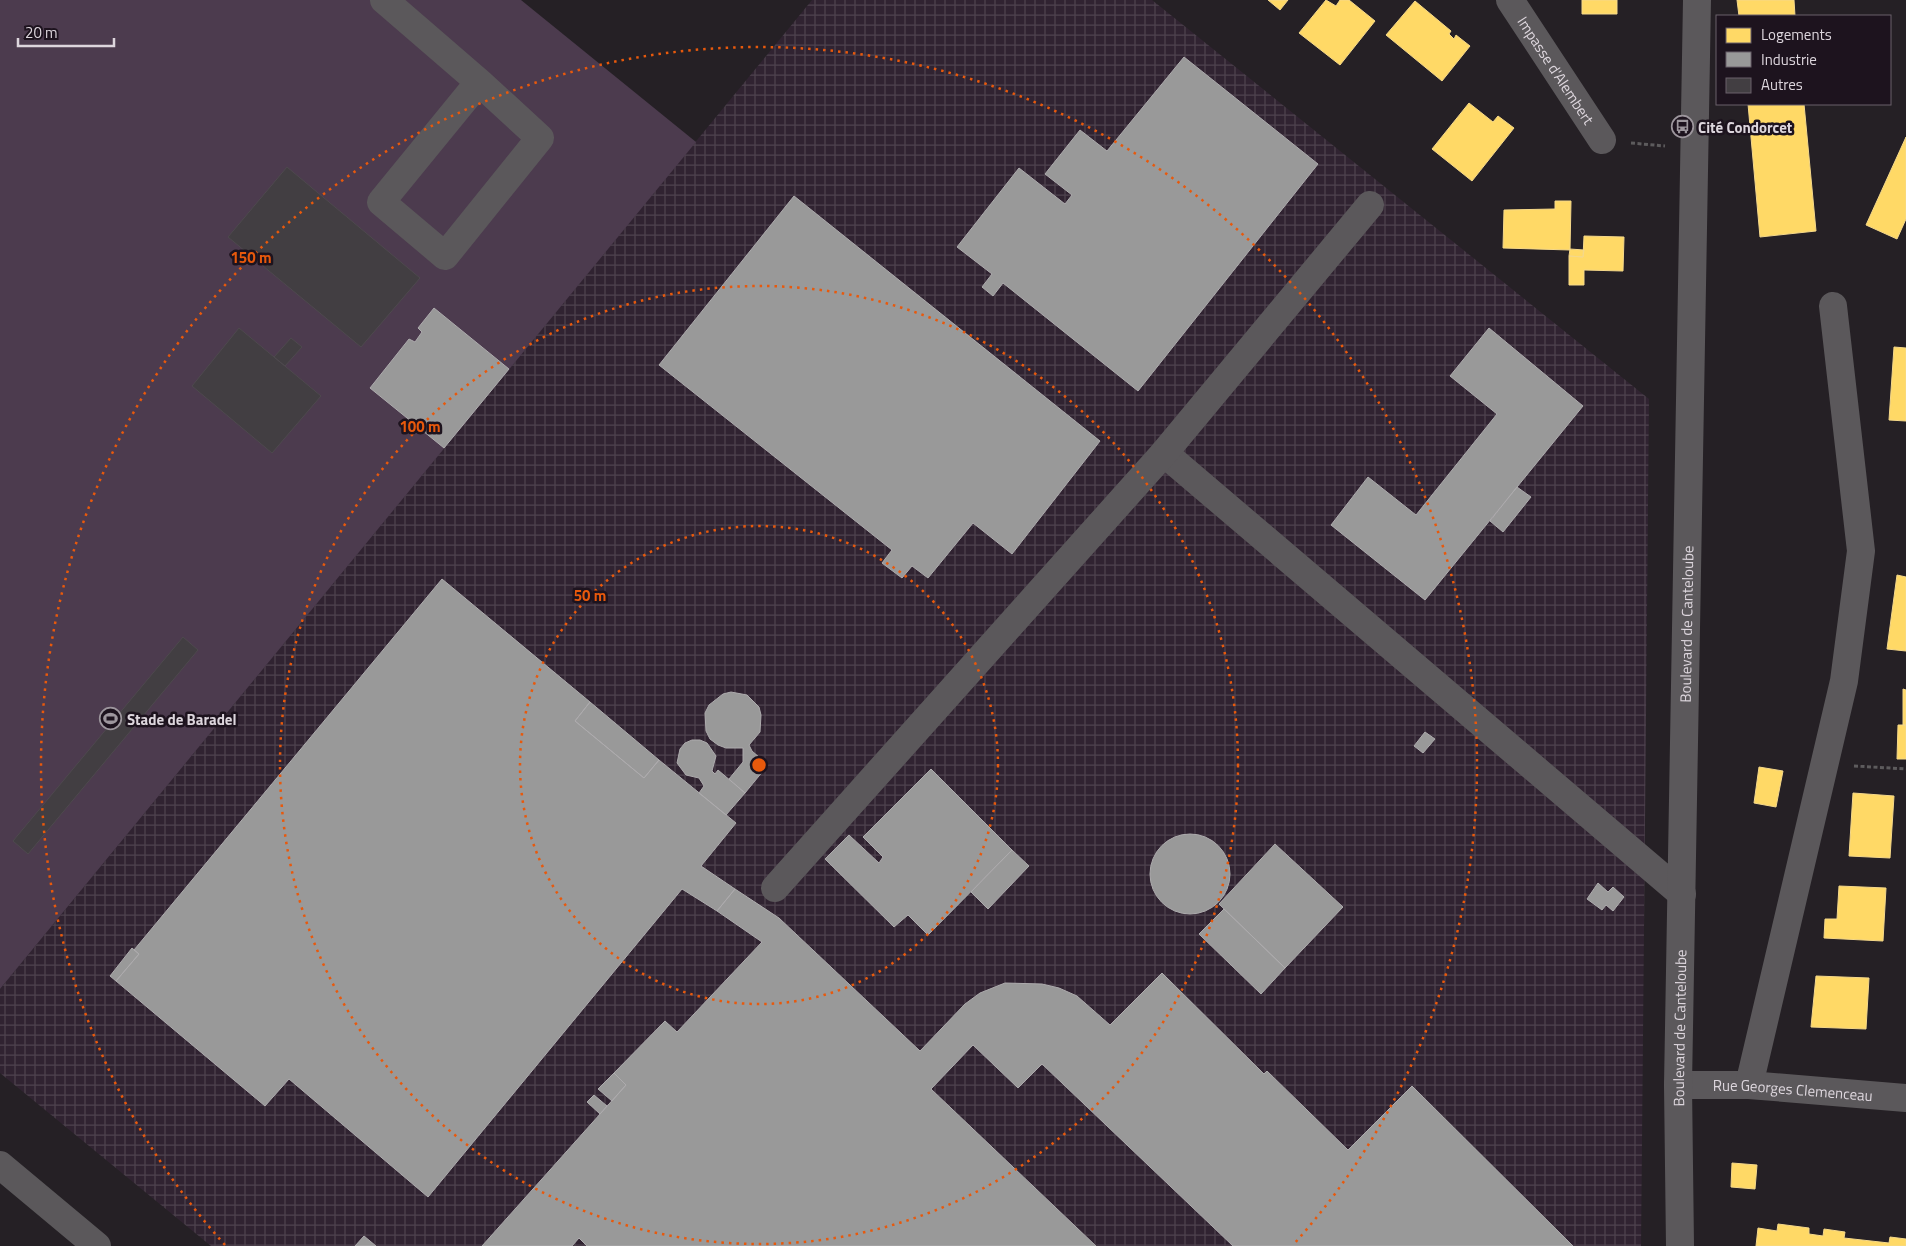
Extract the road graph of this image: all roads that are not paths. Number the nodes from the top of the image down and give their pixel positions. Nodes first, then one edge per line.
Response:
1 (384, 0) edge
2 (1510, 0) edge
3 (1697, 0) edge
4 (479, 82) junction
5 (1602, 140) road end
6 (1370, 205) dead end
7 (1833, 306) dead end
8 (1164, 453) junction
9 (775, 888) dead end
10 (1682, 894) junction
11 (1678, 1085) junction
12 (1749, 1085) junction
13 (1906, 1098) edge
14 (0, 1165) edge
15 (96, 1246) edge
16 (1680, 1246) edge

1 - 4 street
2 - 5 street, Impasse d'Alembert
3 - 10 street, Boulevard de Canteloube
4 - 4 street
6 - 8 street
7 - 12 street
8 - 9 street
8 - 10 street
10 - 11 street, Boulevard de Canteloube
11 - 12 street, Rue Georges Clemenceau
11 - 16 street, Boulevard de Canteloube
12 - 13 street, Rue Georges Clemenceau
14 - 15 street

